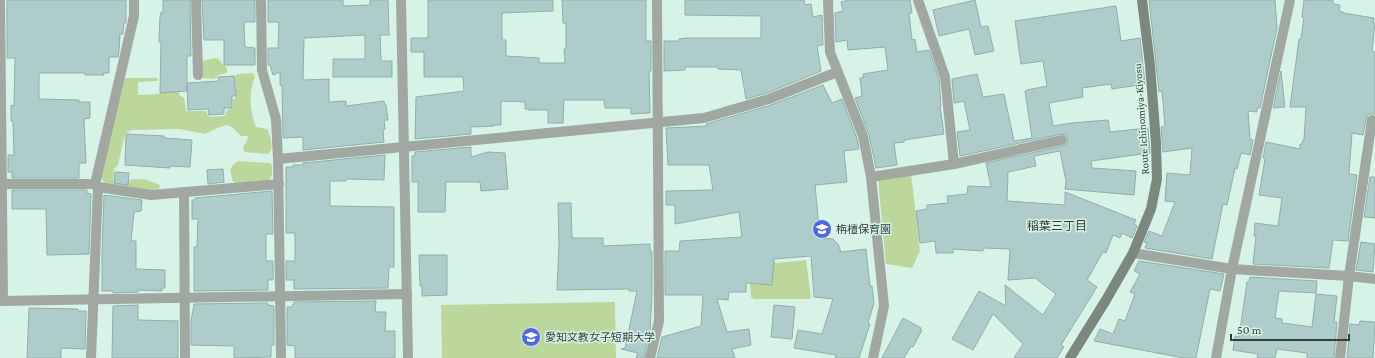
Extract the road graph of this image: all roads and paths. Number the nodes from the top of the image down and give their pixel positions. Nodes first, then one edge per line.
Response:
1 (0, 0) edge
2 (134, 0) edge
3 (196, 0) edge
4 (261, 0) edge
5 (401, 0) edge
6 (657, 0) edge
7 (828, 0) edge
8 (918, 0) edge
9 (1142, 0) edge
10 (1290, 0) edge
11 (837, 72) junction
12 (198, 75) dead end
13 (1372, 120) dead end
14 (658, 121) junction
15 (1062, 140) dead end
16 (404, 147) junction
17 (278, 159) junction
18 (954, 164) junction
19 (871, 177) junction
20 (1, 184) edge
21 (279, 184) junction
22 (97, 186) junction
23 (184, 192) junction
24 (1133, 253) junction
25 (1232, 269) junction
26 (1349, 276) junction
27 (1375, 279) edge
28 (407, 294) junction
29 (280, 296) junction
30 (184, 298) junction
31 (93, 300) junction
32 (2, 301) edge
33 (91, 358) edge
34 (185, 358) edge
35 (281, 358) edge
36 (408, 358) edge
37 (650, 358) edge
38 (873, 358) edge
39 (1070, 358) edge
40 (1216, 358) edge
41 (1340, 358) edge

1 - 20 street
2 - 22 street
3 - 12 street
4 - 17 street
5 - 16 street
6 - 14 street
7 - 11 street
8 - 18 street
9 - 24 main road, Route Ichinomiya-Kiyosu
10 - 25 street
11 - 14 street
11 - 19 street
13 - 26 street
14 - 16 street
14 - 37 street
15 - 18 street
16 - 17 street
16 - 28 street
17 - 21 street
18 - 19 street
19 - 38 street
20 - 22 street
20 - 32 street
21 - 23 street
21 - 29 street
22 - 23 street
22 - 31 street
23 - 30 street
24 - 25 street
24 - 39 main road, Route Ichinomiya-Kiyosu
25 - 26 street
25 - 40 street
26 - 27 street
26 - 41 street
28 - 29 street
28 - 36 street
29 - 30 street
29 - 35 street
30 - 31 street
30 - 34 street
31 - 32 street
31 - 33 street

